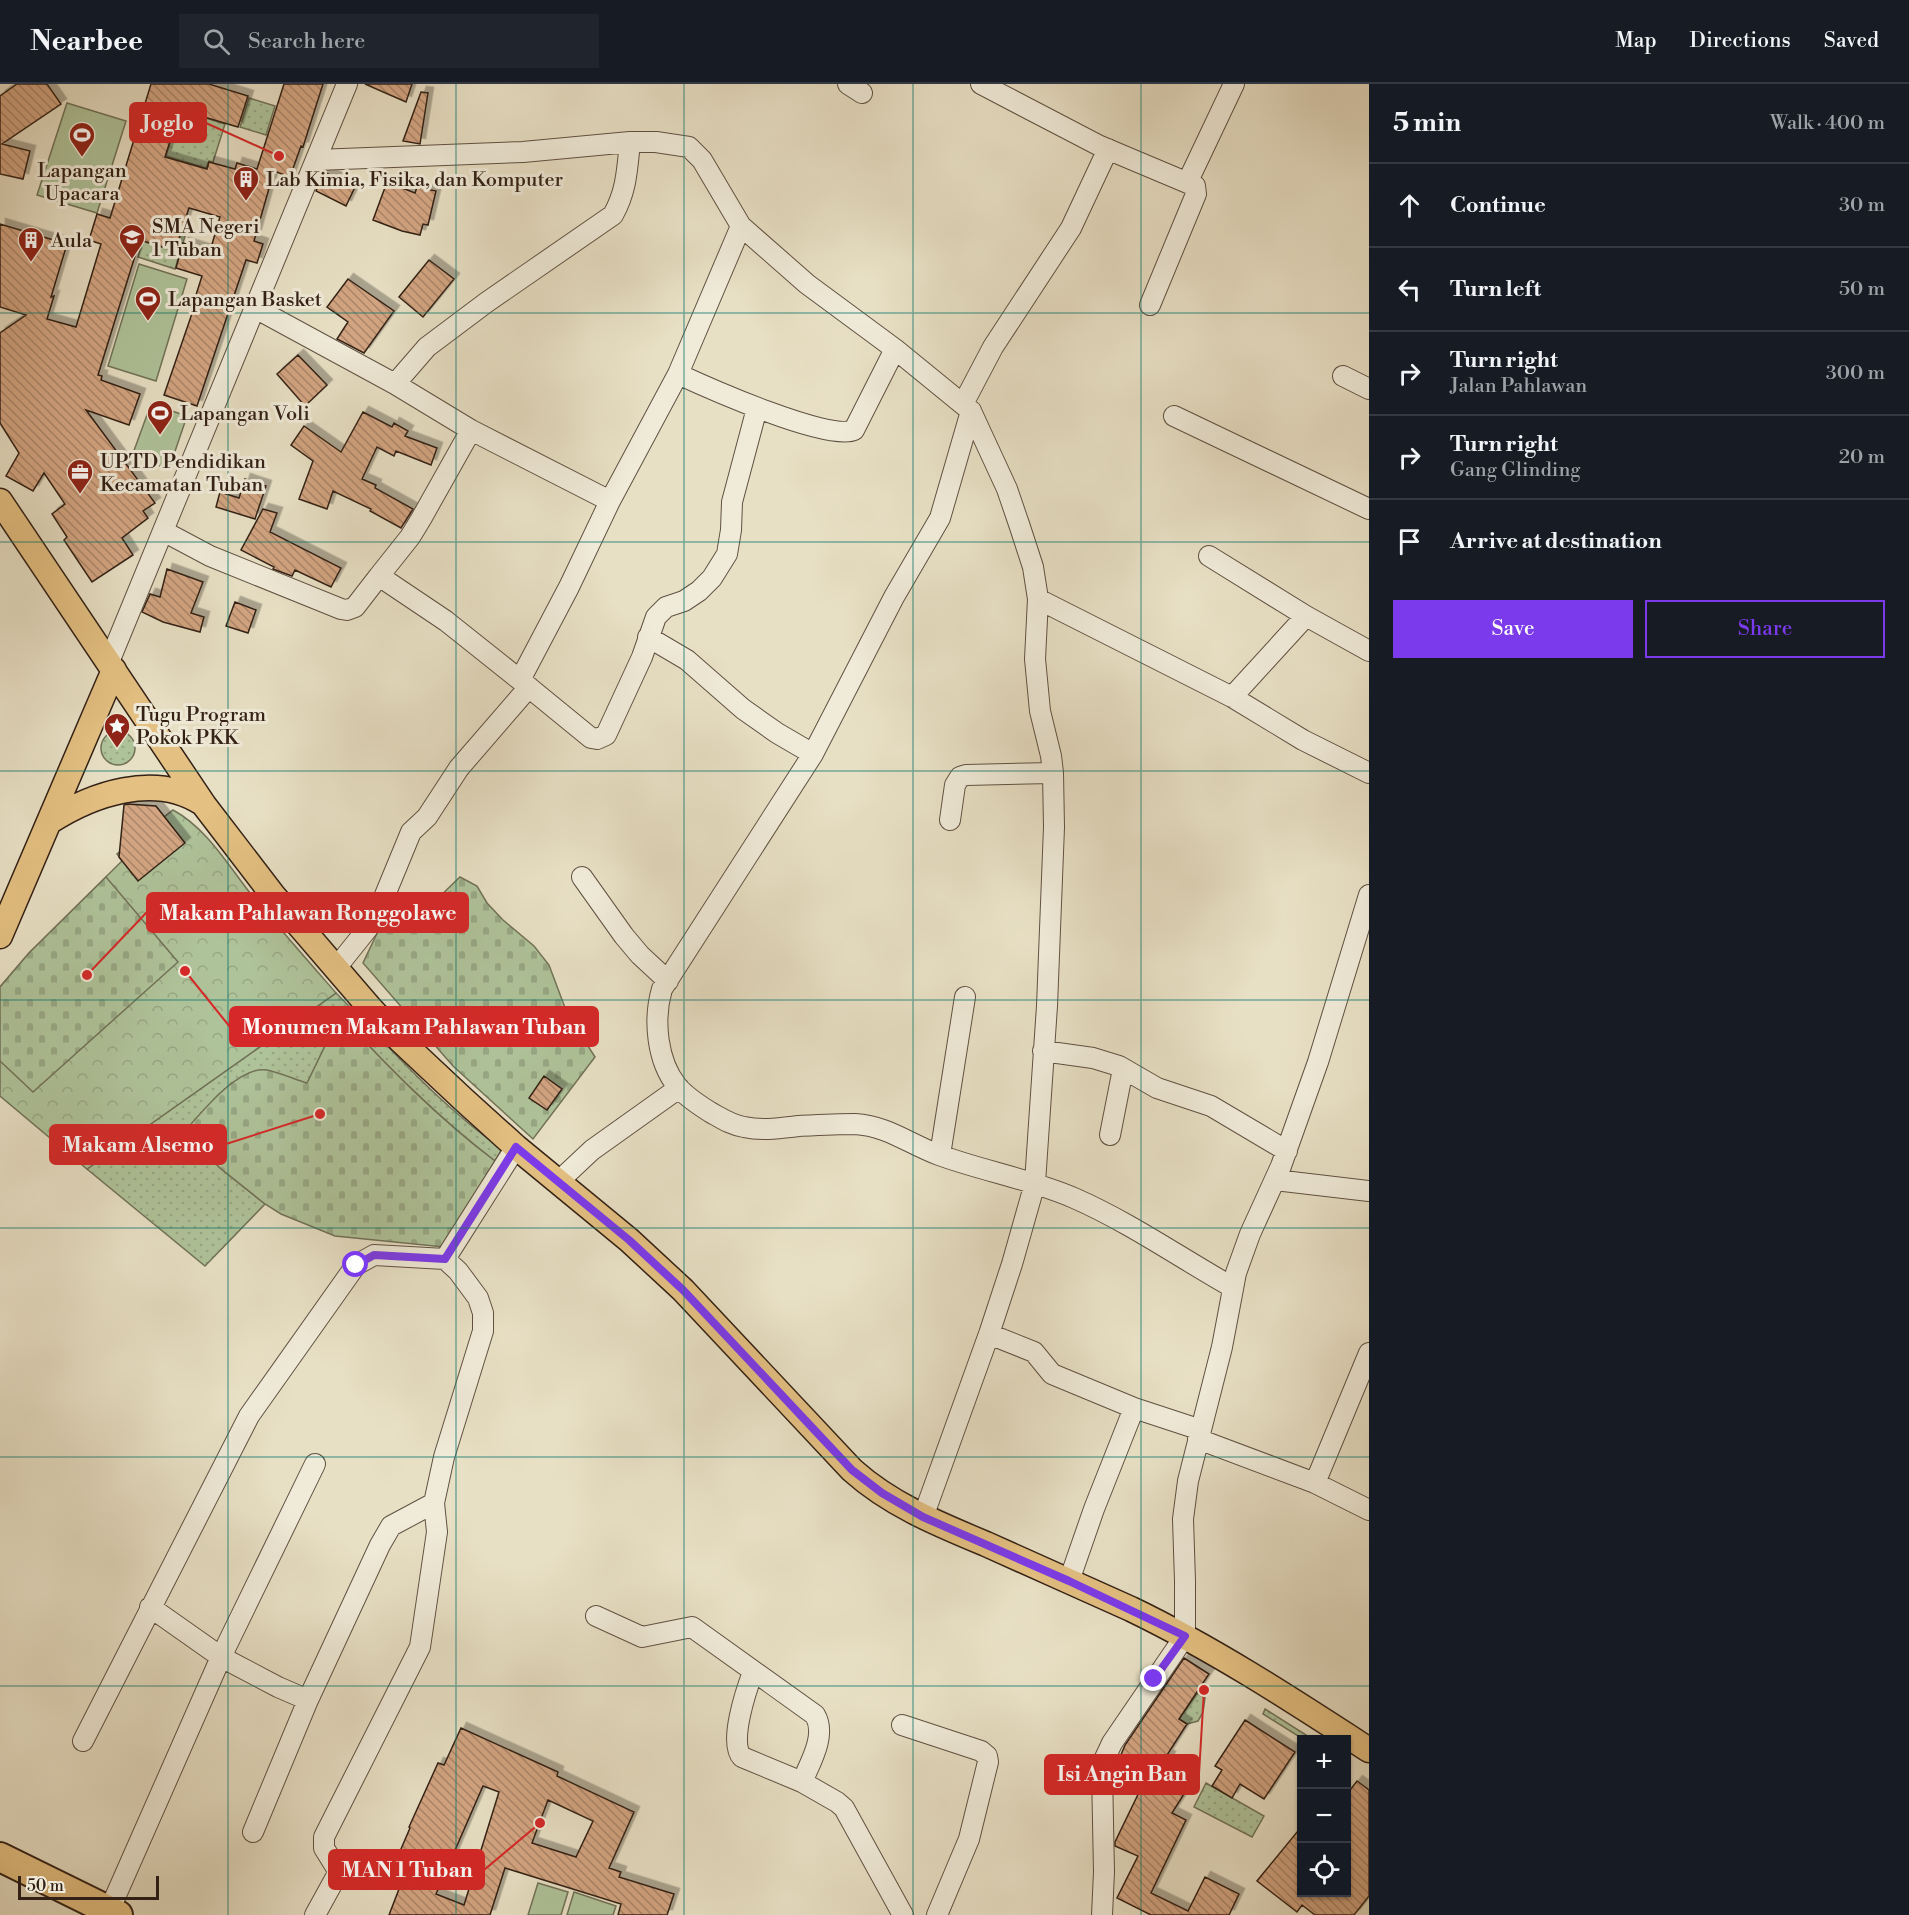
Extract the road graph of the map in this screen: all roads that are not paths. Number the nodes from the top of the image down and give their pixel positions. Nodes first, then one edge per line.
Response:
1 (347, 84) edge
2 (981, 84) edge
3 (1234, 84) edge
4 (630, 142) junction
5 (1108, 149) junction
6 (316, 160) junction
7 (1188, 182) junction
8 (741, 226) junction
9 (1150, 305) dead end
10 (255, 309) junction
11 (895, 349) junction
12 (678, 374) junction
13 (1343, 376) dead end
14 (395, 384) junction
15 (1369, 389) edge
16 (757, 408) junction
17 (967, 408) junction
18 (1174, 416) dead end
19 (471, 430) junction
20 (0, 501) edge
21 (610, 501) junction
22 (1369, 509) edge
23 (163, 531) junction
24 (1209, 556) dead end
25 (379, 576) junction
26 (1038, 599) junction
27 (1306, 616) junction
28 (648, 637) junction
29 (1369, 651) edge
30 (111, 666) junction
31 (525, 683) junction
32 (1232, 697) junction
33 (813, 754) junction
34 (1053, 773) junction
35 (1369, 773) edge
36 (204, 805) junction
37 (950, 820) dead end
38 (49, 822) junction
39 (582, 877) dead end
40 (1369, 895) edge
41 (0, 936) edge
42 (336, 968) junction
43 (668, 981) junction
44 (965, 997) dead end
45 (1043, 1051) junction
46 (1123, 1069) junction
47 (679, 1088) junction
48 (1110, 1135) dead end
49 (516, 1147) junction
50 (1287, 1151) junction
51 (940, 1155) junction
52 (1275, 1180) junction
53 (559, 1181) junction
54 (1035, 1184) junction
55 (1369, 1191) edge
56 (445, 1259) junction
57 (1232, 1287) junction
58 (988, 1334) junction
59 (1369, 1353) edge
60 (1134, 1407) junction
61 (1199, 1434) junction
62 (315, 1464) dead end
63 (1315, 1483) junction
64 (434, 1503) junction
65 (1369, 1510) edge
66 (923, 1517) junction
67 (1069, 1581) junction
68 (150, 1607) junction
69 (596, 1616) dead end
70 (1185, 1636) junction
71 (221, 1657) junction
72 (753, 1671) junction
73 (308, 1700) junction
74 (902, 1725) dead end
75 (83, 1741) dead end
76 (1369, 1750) edge
77 (802, 1782) junction
78 (253, 1832) dead end
79 (0, 1857) edge
80 (113, 1913) edge
81 (315, 1915) edge
82 (903, 1915) edge
83 (937, 1915) edge
84 (1102, 1915) edge

1 - 6 street
2 - 5 street
3 - 7 street
4 - 6 street
4 - 8 street
4 - 14 street
5 - 7 street
5 - 17 street
6 - 10 street
7 - 9 street
8 - 11 street
8 - 12 street
10 - 14 street
10 - 23 street
11 - 16 street
11 - 17 street
12 - 16 street
12 - 21 street
13 - 15 street
14 - 19 street
16 - 28 street
17 - 26 street
17 - 33 street
18 - 22 street
19 - 21 street
19 - 25 street
20 - 30 main road
21 - 31 street
23 - 25 street
23 - 30 street
24 - 27 street
25 - 31 street
26 - 32 street
26 - 34 street
27 - 29 street
27 - 32 street
28 - 31 street
28 - 33 street
30 - 36 main road
30 - 38 main road
31 - 42 street
32 - 35 street
33 - 43 street
34 - 37 street
34 - 45 street
36 - 38 main road
36 - 42 main road
38 - 41 main road
39 - 43 street
40 - 50 street
42 - 49 main road
43 - 47 street
44 - 51 street
45 - 46 street
45 - 54 street
46 - 48 street
46 - 50 street
47 - 51 street
47 - 53 street
49 - 53 main road
49 - 56 street
50 - 52 street
51 - 54 street
52 - 55 street
52 - 57 street
53 - 66 main road
54 - 57 street
54 - 58 street
56 - 64 street
56 - 68 street
57 - 61 street
58 - 60 street
58 - 66 street
59 - 63 street
60 - 61 street
60 - 67 street
61 - 63 street
61 - 70 street
62 - 71 street
63 - 65 street
64 - 73 street
64 - 81 street
66 - 67 main road
67 - 70 main road
68 - 71 street
68 - 75 street
69 - 72 street
70 - 76 main road
70 - 84 street
71 - 73 street
71 - 80 street
72 - 77 street
72 - 77 street
73 - 78 street
74 - 83 street
77 - 82 street
79 - 80 highway

